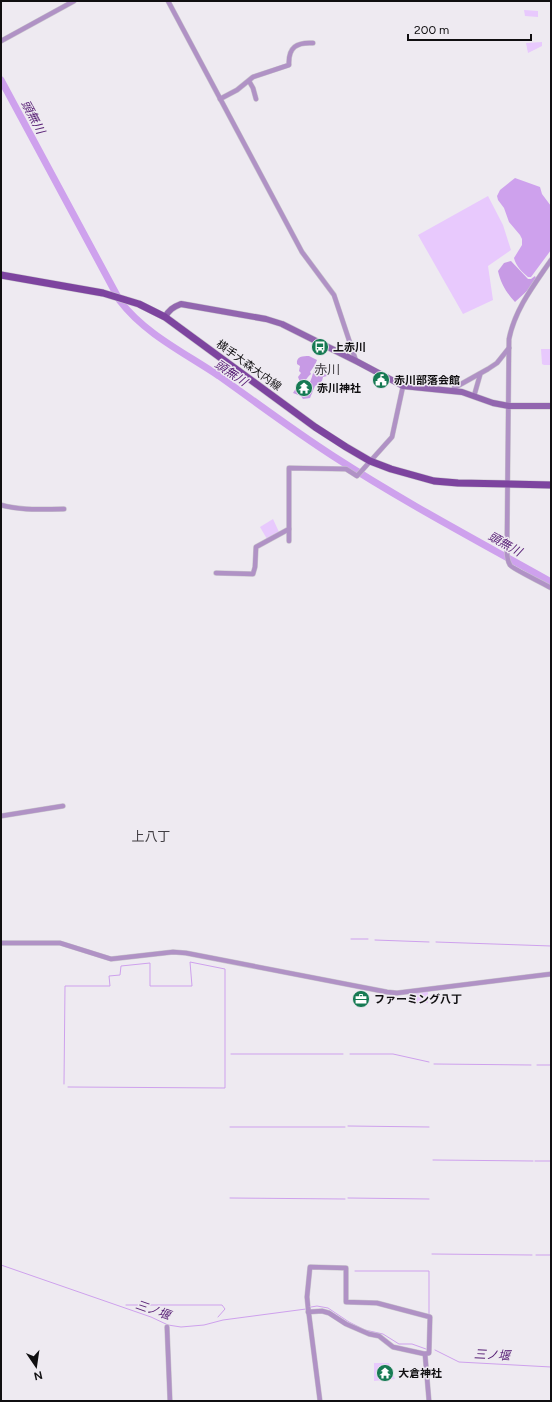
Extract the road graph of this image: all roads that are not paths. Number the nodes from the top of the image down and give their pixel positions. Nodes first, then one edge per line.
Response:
1 (74, 1) edge
2 (168, 1) edge
3 (1, 40) edge
4 (313, 43) dead end
5 (249, 81) junction
6 (220, 99) junction
7 (256, 99) dead end
8 (551, 260) edge
9 (1, 274) edge
10 (165, 317) junction
11 (509, 348) junction
12 (356, 361) junction
13 (480, 374) junction
14 (403, 386) junction
15 (454, 391) junction
16 (474, 396) junction
17 (509, 406) junction
18 (551, 406) edge
19 (370, 461) junction
20 (508, 484) junction
21 (551, 485) edge
22 (1, 505) edge
23 (64, 509) dead end
24 (289, 529) junction
25 (289, 541) dead end
26 (216, 574) dead end
27 (551, 588) edge
28 (62, 806) dead end
29 (1, 816) edge
30 (1, 943) edge
31 (551, 974) edge
32 (308, 1312) junction
33 (167, 1327) dead end
34 (424, 1354) junction
35 (170, 1401) edge
36 (320, 1401) edge
37 (429, 1401) edge

1 - 3 street
2 - 6 street
4 - 5 street
5 - 6 street
5 - 7 street
6 - 12 street
8 - 11 street
9 - 10 main road, 横手大森大内線
10 - 12 street
10 - 19 main road, 横手大森大内線
11 - 13 street
11 - 17 street
12 - 14 street
13 - 15 street
13 - 16 street
14 - 15 street
14 - 19 street
15 - 16 street
16 - 17 street
17 - 18 street
17 - 20 street
19 - 20 main road, 横手大森大内線
19 - 24 street
20 - 21 main road, 横手大森大内線
20 - 27 street
22 - 23 street
24 - 25 street
24 - 26 street
28 - 29 street
30 - 31 street
32 - 34 street
32 - 34 street
32 - 36 street
33 - 35 street
34 - 37 street

